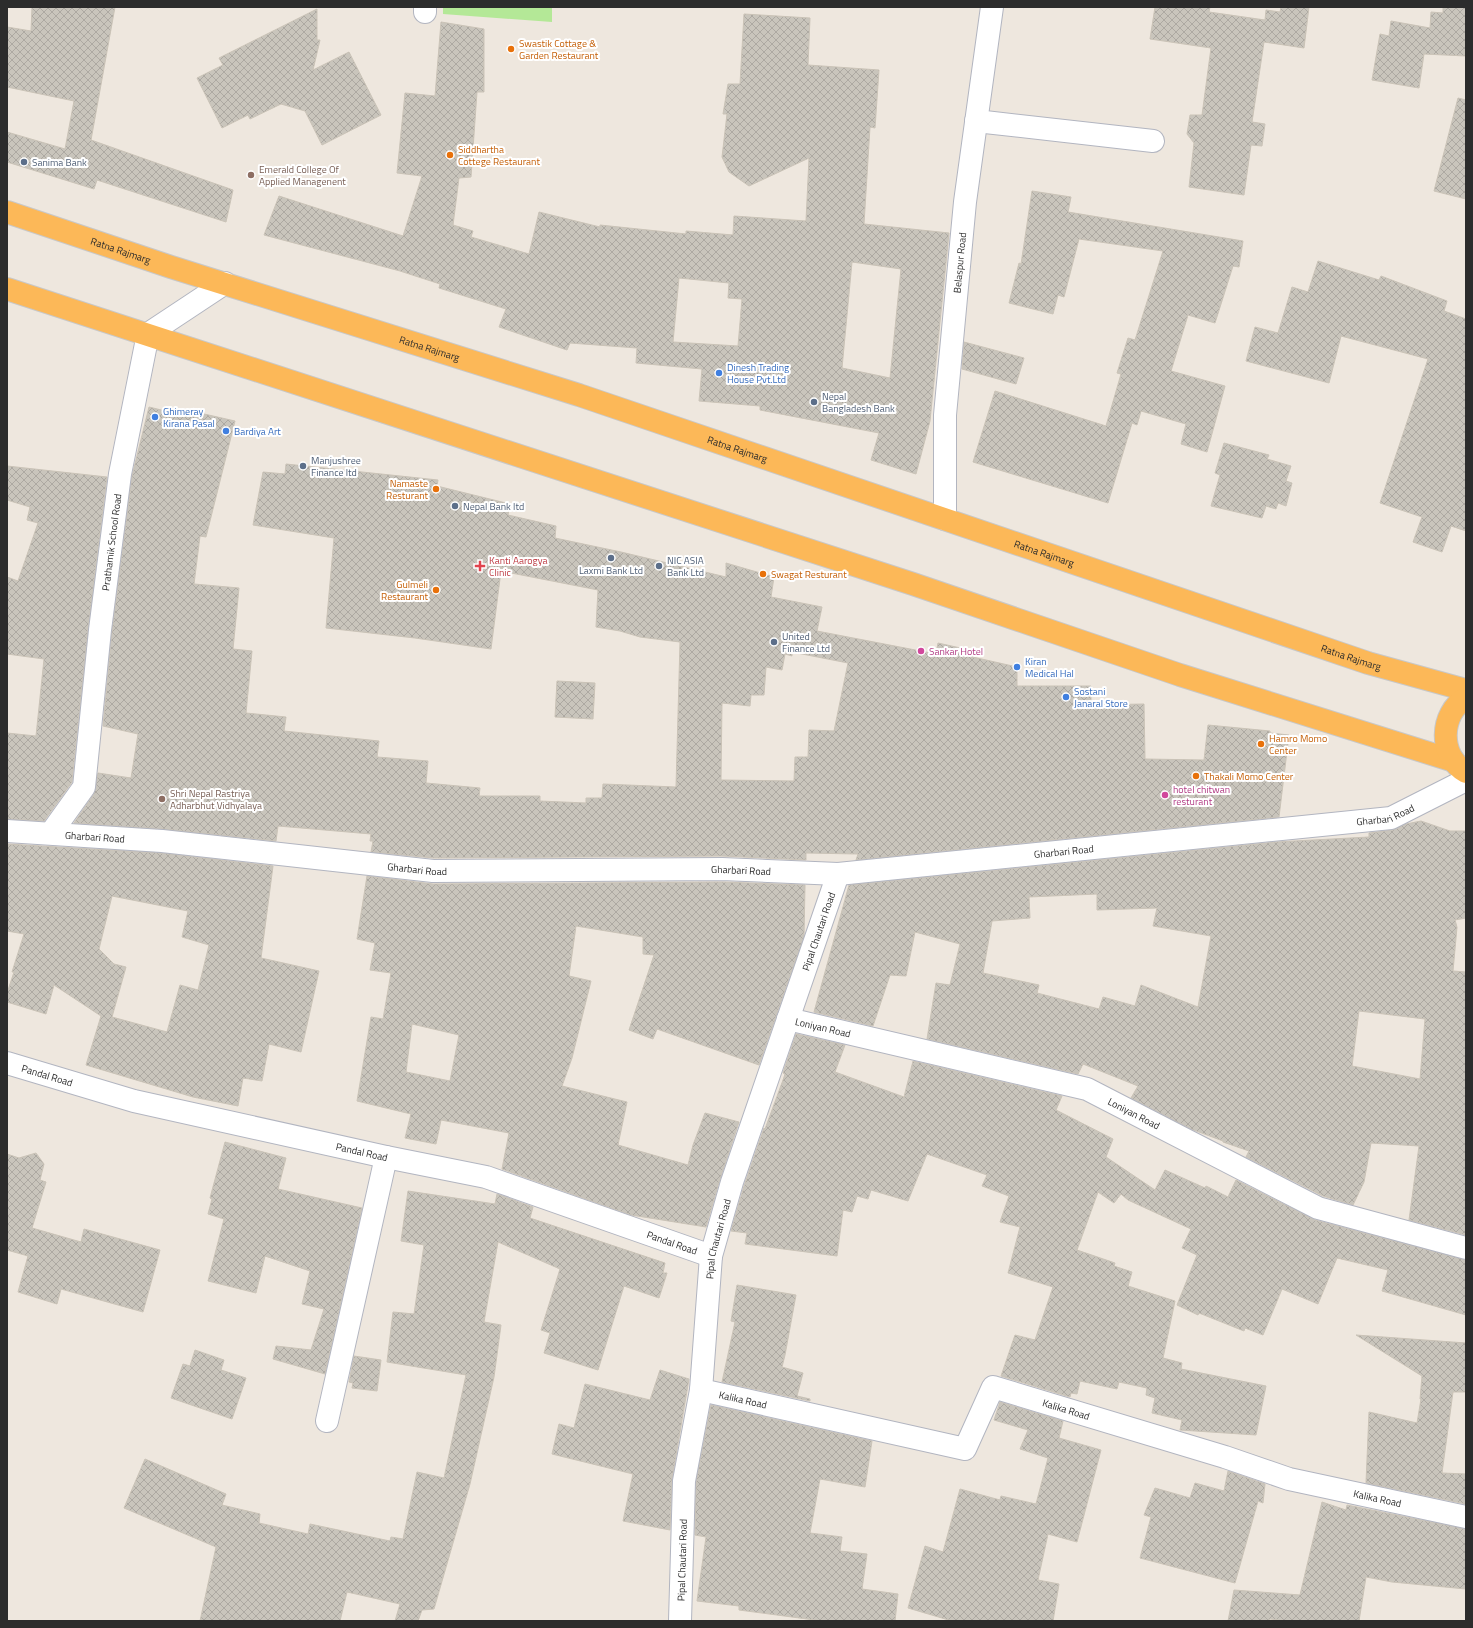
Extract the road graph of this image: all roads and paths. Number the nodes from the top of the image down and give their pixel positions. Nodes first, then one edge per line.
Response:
1 (992, 7) edge
2 (976, 121) junction
3 (1153, 141) dead end
4 (7, 212) edge
5 (224, 283) junction
6 (7, 290) edge
7 (148, 334) junction
8 (945, 519) junction
9 (1466, 690) edge
10 (1466, 698) edge
11 (1460, 766) edge
12 (1466, 780) edge
13 (7, 831) edge
14 (51, 833) junction
15 (838, 874) junction
16 (788, 1019) junction
17 (7, 1063) edge
18 (386, 1157) junction
19 (1466, 1248) edge
20 (711, 1256) junction
21 (701, 1390) junction
22 (327, 1421) dead end
23 (1466, 1517) edge
24 (680, 1621) edge

1 - 2 street, Belaspur Road
2 - 3 street
2 - 8 street, Belaspur Road
4 - 5 highway, Ratna Rajmarg
5 - 7 street
5 - 8 highway, Ratna Rajmarg
6 - 7 highway
7 - 11 highway
7 - 14 street, Prathamik School Road
8 - 9 highway, Ratna Rajmarg
10 - 11 highway
12 - 15 street, Gharbari Road
13 - 14 street, Gharbari Road
14 - 15 street, Gharbari Road
15 - 16 street, Pipal Chautari Road
16 - 19 street, Loniyan Road
16 - 20 street, Pipal Chautari Road
17 - 18 street, Pandal Road
18 - 20 street, Pandal Road
18 - 22 street
20 - 21 street, Pipal Chautari Road
21 - 23 street, Kalika Road
21 - 24 street, Pipal Chautari Road

